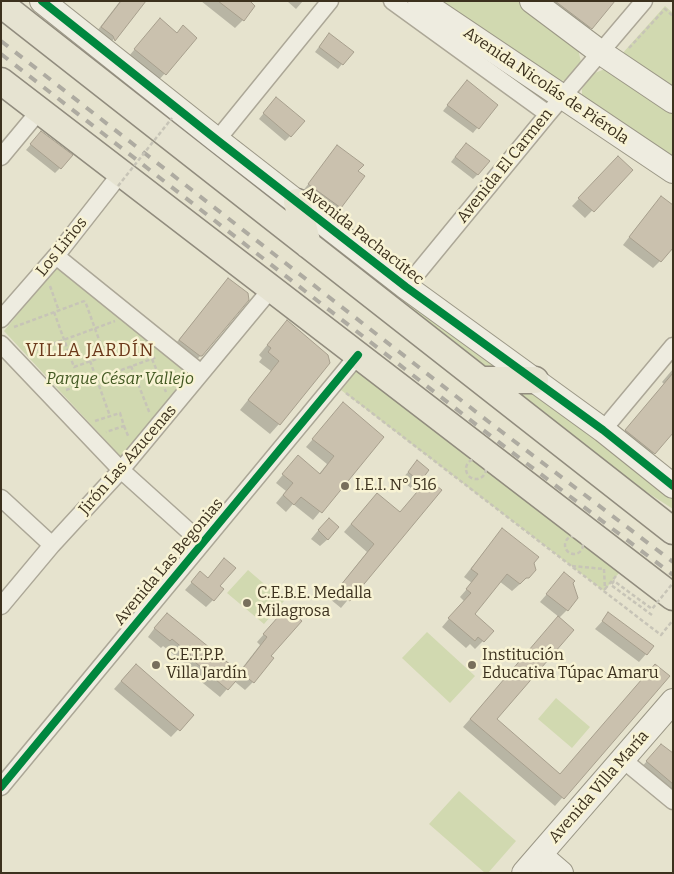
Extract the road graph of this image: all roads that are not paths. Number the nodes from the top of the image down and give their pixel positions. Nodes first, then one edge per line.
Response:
1 (42, 1) edge
2 (330, 1) edge
3 (392, 1) edge
4 (420, 1) edge
5 (532, 1) edge
6 (644, 1) edge
7 (1, 4) edge
8 (600, 52) junction
9 (1, 81) edge
10 (673, 100) edge
11 (555, 105) junction
12 (40, 110) junction
13 (217, 140) junction
14 (1, 157) edge
15 (673, 171) edge
16 (119, 180) junction
17 (298, 202) junction
18 (308, 244) junction
19 (56, 256) junction
20 (406, 287) junction
21 (272, 289) junction
22 (8, 323) edge
23 (1, 344) edge
24 (673, 346) edge
25 (358, 354) junction
26 (201, 374) junction
27 (480, 380) junction
28 (534, 380) junction
29 (603, 430) junction
30 (121, 470) junction
31 (673, 486) edge
32 (1, 498) edge
33 (673, 531) edge
34 (202, 543) junction
35 (52, 545) junction
36 (673, 597) edge
37 (1, 606) edge
38 (673, 701) edge
39 (622, 759) junction
40 (1, 787) edge
41 (673, 800) edge
42 (532, 864) edge
43 (561, 873) edge

1 - 13 street, Avenida Pachacútec
2 - 13 street
3 - 11 street
4 - 11 street, Avenida Nicolás de Piérola
5 - 8 street
6 - 8 street, Avenida El Carmen
7 - 18 main road
8 - 10 street
8 - 11 street, Avenida El Carmen
9 - 12 main road
11 - 15 street, Avenida Nicolás de Piérola
11 - 20 street, Avenida El Carmen
12 - 14 street
12 - 16 main road
13 - 17 street, Avenida Pachacútec
16 - 19 street, Los Lirios
16 - 21 main road
17 - 18 main road
17 - 20 street, Avenida Pachacútec
18 - 27 main road
19 - 22 street, Los Lirios
19 - 26 street
20 - 28 street, Avenida Pachacútec
21 - 25 main road
21 - 26 street, Jirón Las Azucenas
23 - 30 street
24 - 29 street
25 - 34 street, Avenida Las Begonias
25 - 36 main road
26 - 30 street, Jirón Las Azucenas
27 - 28 main road
27 - 33 main road
28 - 29 street, Avenida Pachacútec
29 - 31 street, Avenida Pachacútec
30 - 34 street
30 - 35 street, Jirón Las Azucenas
32 - 35 street
34 - 40 street, Avenida Las Begonias
35 - 37 street, Jirón Las Azucenas
38 - 39 street, Avenida Villa María
39 - 41 street
39 - 42 street, Avenida Villa María
42 - 43 street

